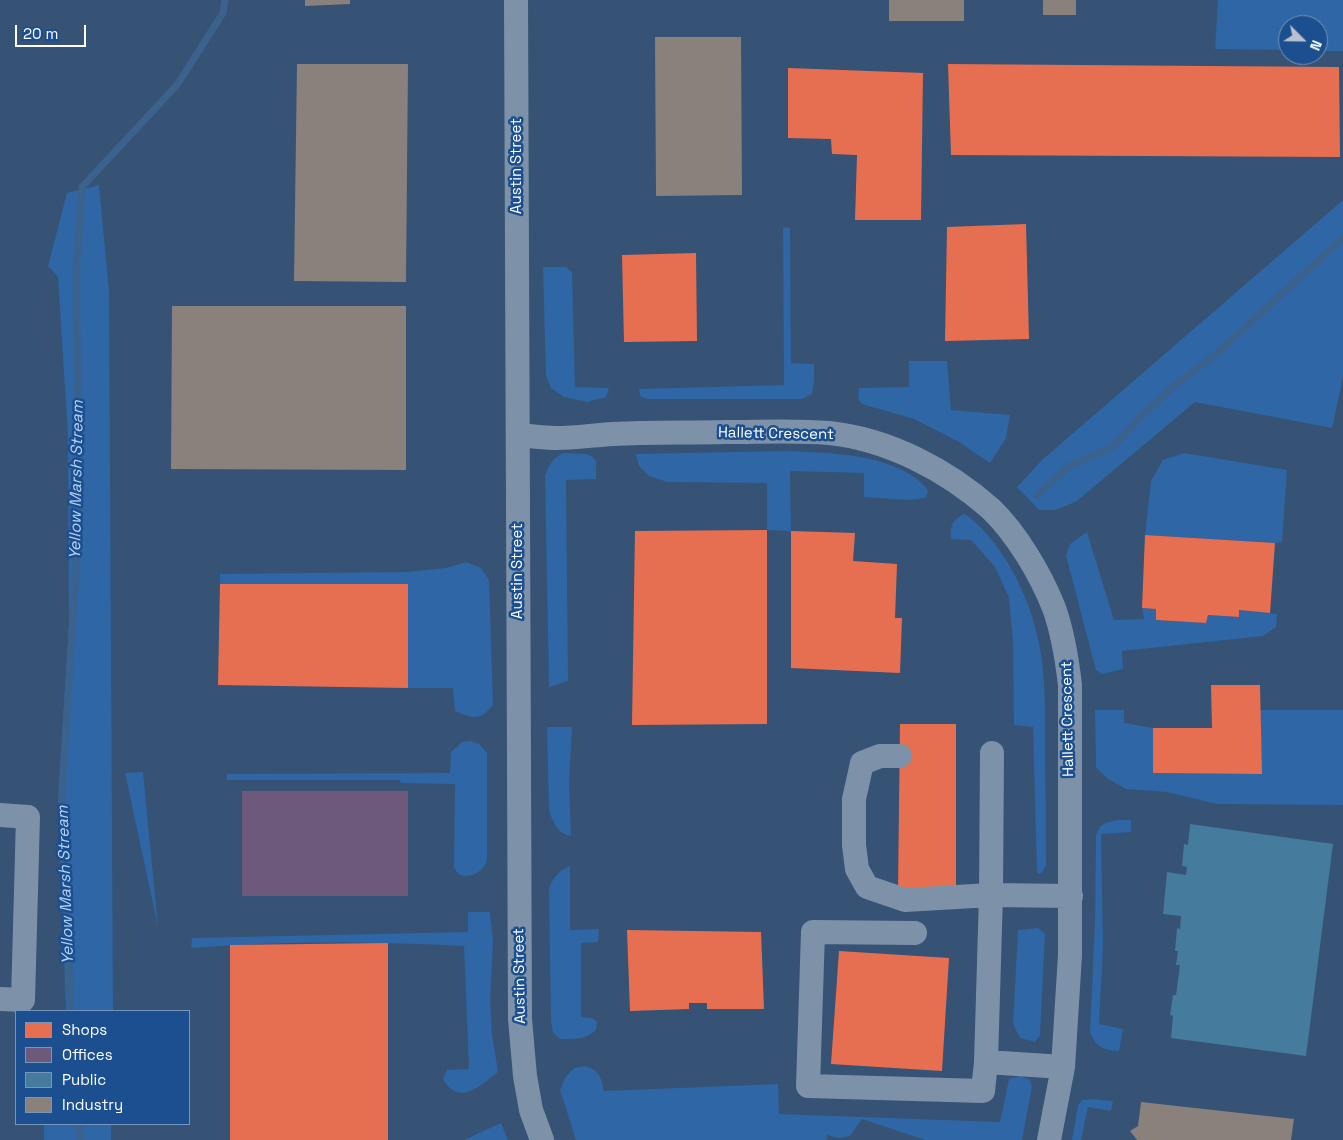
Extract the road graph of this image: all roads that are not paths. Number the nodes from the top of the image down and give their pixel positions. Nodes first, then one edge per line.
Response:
1 (516, 0) edge
2 (518, 435) junction
3 (992, 753) dead end
4 (900, 756) dead end
5 (0, 815) edge
6 (991, 895) junction
7 (1071, 896) junction
8 (915, 932) dead end
9 (0, 999) edge
10 (986, 1062) junction
11 (1063, 1067) junction
12 (542, 1140) edge
13 (1049, 1140) edge

1 - 2 street, Austin Street
2 - 7 street, Hallett Crescent
2 - 12 street, Austin Street
3 - 6 street
4 - 6 street
5 - 9 street
6 - 7 street
6 - 10 street
7 - 11 street, Hallett Crescent
8 - 10 street
10 - 11 street
11 - 13 street, Hallett Crescent

